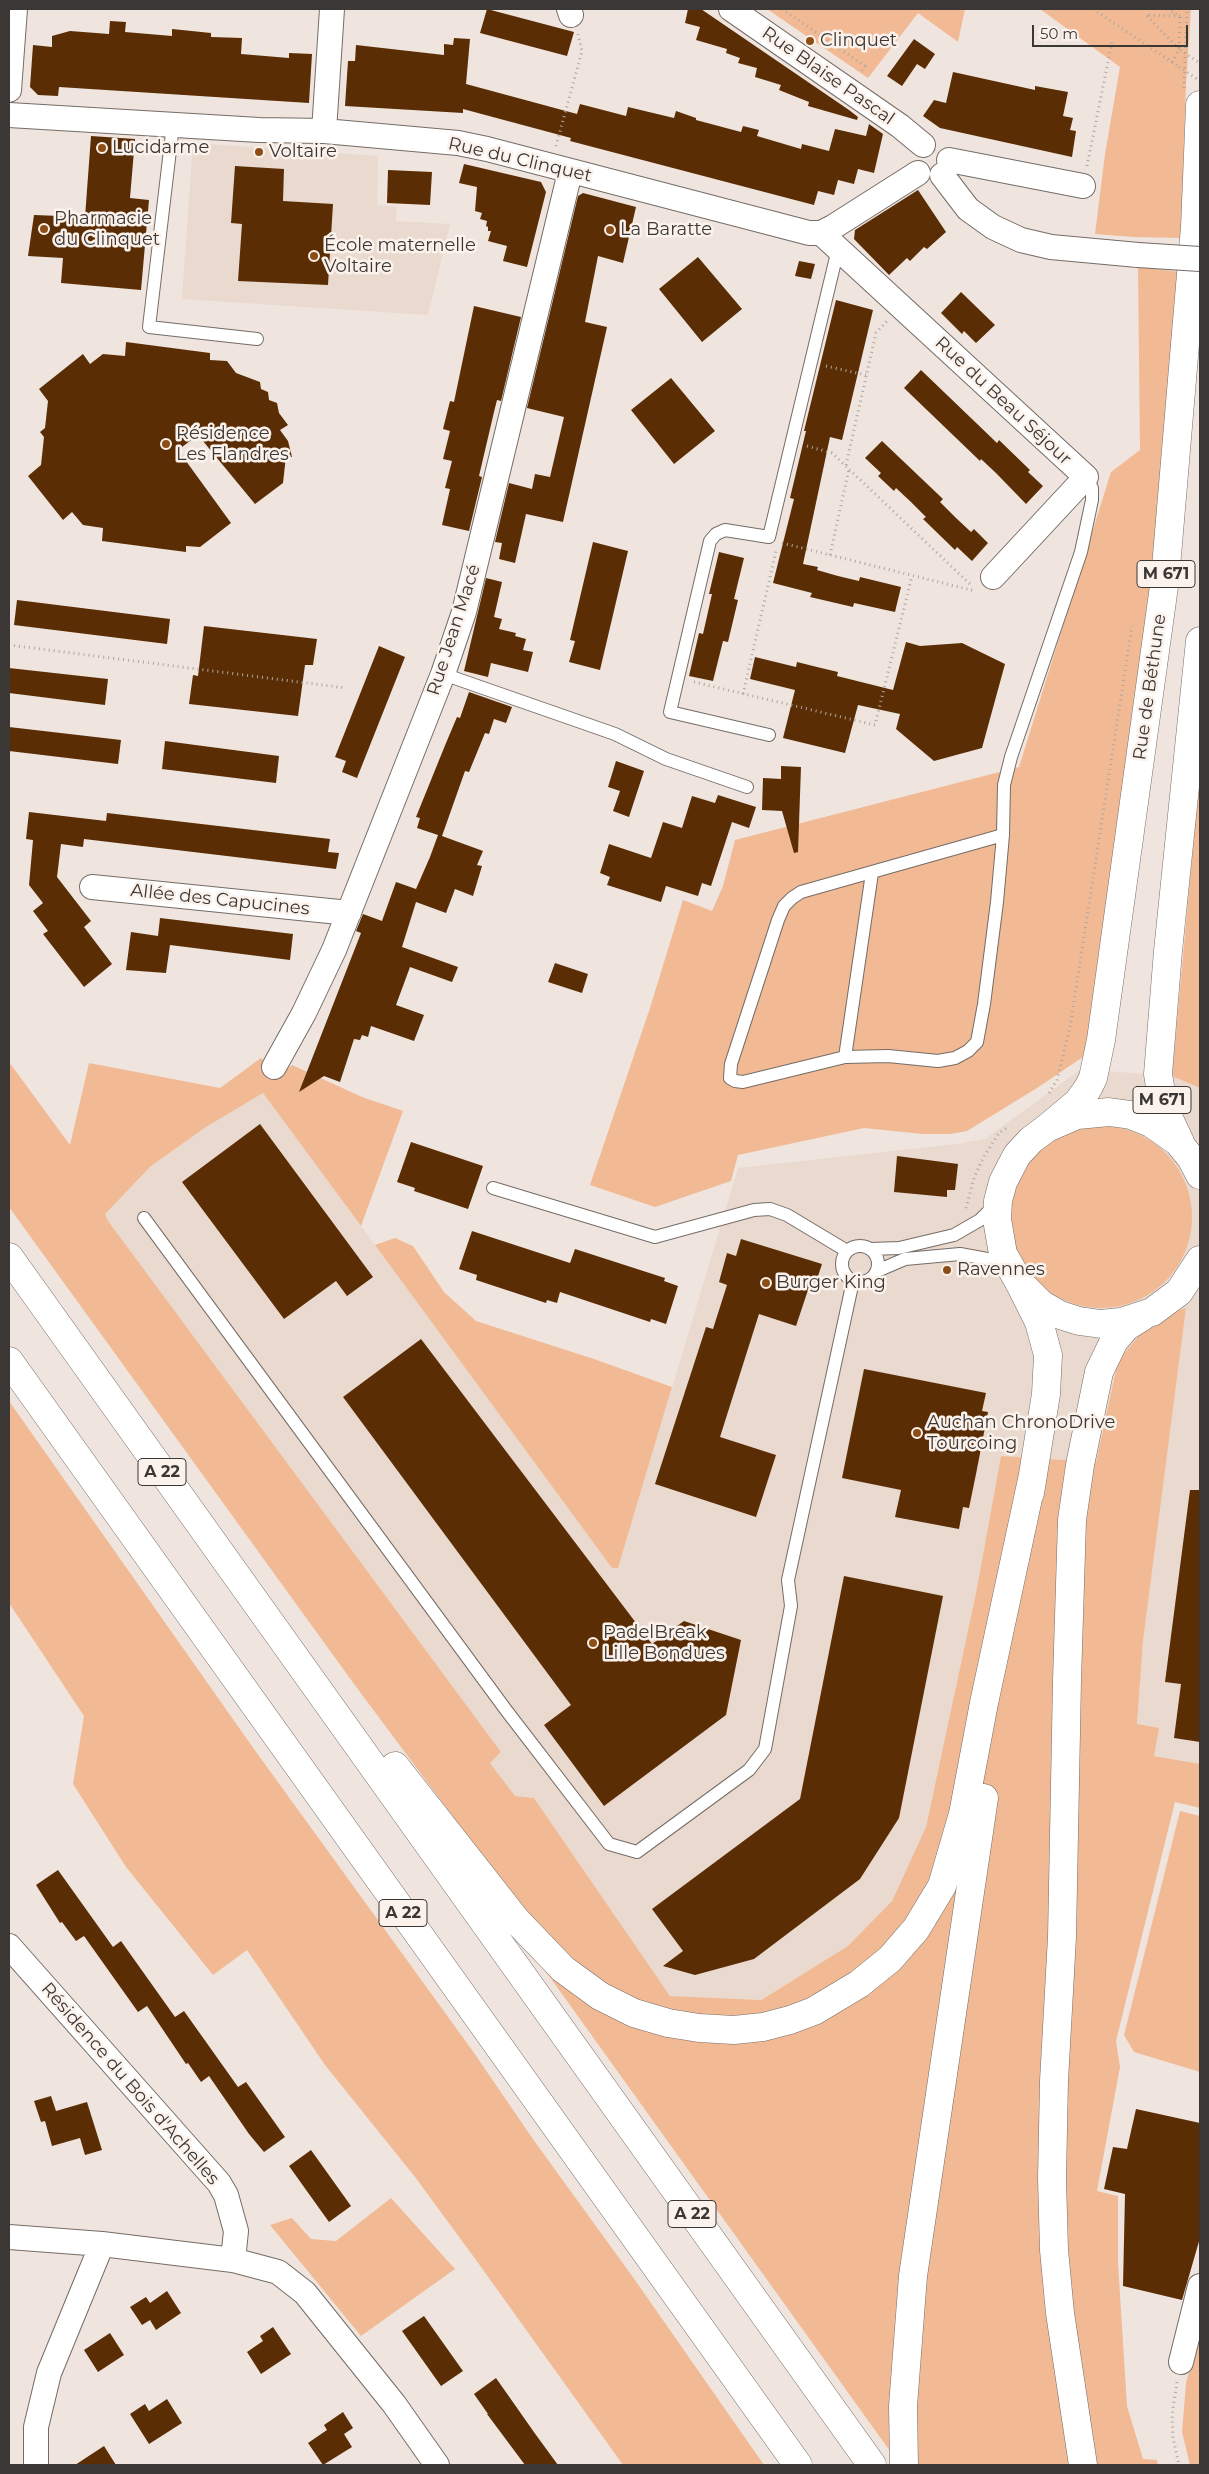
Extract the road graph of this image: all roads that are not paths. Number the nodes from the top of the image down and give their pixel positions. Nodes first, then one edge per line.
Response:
1 (14, 9) edge
2 (332, 9) edge
3 (731, 9) edge
4 (9, 90) edge
5 (1192, 100) edge
6 (9, 115) edge
7 (173, 125) junction
8 (324, 132) junction
9 (923, 145) junction
10 (945, 168) junction
11 (561, 169) junction
12 (918, 173) junction
13 (1083, 186) road end
14 (829, 241) junction
15 (1200, 259) edge
16 (257, 340) dead end
17 (1086, 478) junction
18 (993, 576) dead end
19 (1200, 641) edge
20 (443, 674) junction
21 (769, 735) dead end
22 (747, 787) dead end
23 (1003, 835) junction
24 (872, 873) junction
25 (92, 887) dead end
26 (349, 913) junction
27 (845, 1057) junction
28 (274, 1067) dead end
29 (1047, 1128) junction
30 (1185, 1150) junction
31 (1200, 1175) edge
32 (493, 1188) dead end
33 (998, 1201) junction
34 (144, 1218) dead end
35 (871, 1249) junction
36 (847, 1251) junction
37 (9, 1257) edge
38 (1200, 1260) edge
39 (877, 1271) junction
40 (1014, 1276) junction
41 (853, 1281) junction
42 (1142, 1316) junction
43 (9, 1360) edge
44 (1033, 1475) junction
45 (316, 1686) junction
46 (9, 1946) edge
47 (9, 2237) edge
48 (102, 2244) junction
49 (233, 2260) junction
50 (1200, 2286) edge
51 (1181, 2362) road end
52 (36, 2465) edge
53 (437, 2465) edge
54 (798, 2465) edge
55 (872, 2465) edge
56 (904, 2465) edge
57 (1082, 2465) edge

1 - 4 street
2 - 8 street
3 - 9 street, Rue Blaise Pascal
5 - 29 main road, Rue de Béthune / M 671
6 - 7 street, Rue du Clinquet
7 - 8 street, Rue du Clinquet
7 - 16 lane
8 - 11 street, Rue du Clinquet
9 - 10 street
9 - 12 street
10 - 12 street
10 - 13 street
10 - 15 street, bridge
11 - 14 street, Rue du Clinquet
11 - 20 street, Rue Jean Macé
12 - 14 street
14 - 17 street, Rue du Beau Séjour
14 - 21 lane
17 - 18 street, Rue du Beau Séjour
17 - 23 lane
19 - 30 main road, M 671
20 - 22 lane
20 - 26 street, Rue Jean Macé
23 - 24 lane
23 - 27 lane
24 - 27 lane
24 - 27 lane
25 - 26 street, Allée des Capucines
26 - 28 street, Rue Jean Macé
29 - 30 main road
29 - 33 main road, Rue de Béthune
30 - 31 main road
32 - 36 lane
33 - 35 lane
33 - 40 main road, Rue de Béthune
34 - 41 lane
35 - 36 lane
35 - 39 lane
36 - 41 lane
37 - 45 main road, A 22
38 - 42 main road
39 - 40 lane
39 - 41 lane
40 - 42 main road
40 - 44 main road, Rue de Béthune
42 - 57 main road
43 - 54 main road, A 22
44 - 45 main road
44 - 56 main road
45 - 55 main road, A 22
46 - 49 street, Résidence du Bois d'Achelles
47 - 48 street
48 - 49 street
48 - 52 street
49 - 53 street
50 - 51 street

